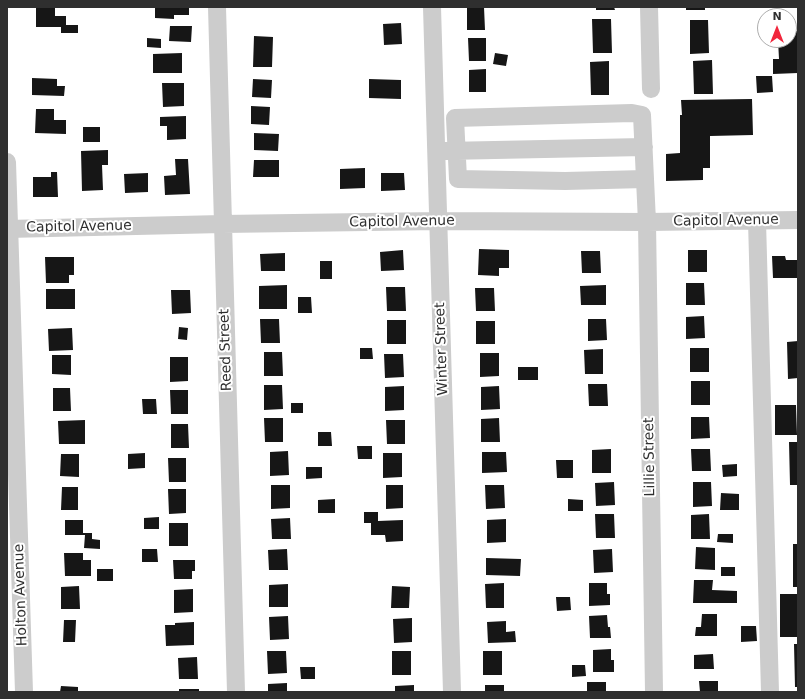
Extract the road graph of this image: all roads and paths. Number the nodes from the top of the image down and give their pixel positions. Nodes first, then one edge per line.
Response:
1 (217, 7) edge
2 (432, 7) edge
3 (649, 7) edge
4 (651, 89) dead end
5 (644, 147) junction
6 (456, 150) junction
7 (436, 151) junction
8 (7, 162) edge
9 (645, 179) junction
10 (798, 220) edge
11 (439, 221) junction
12 (757, 221) junction
13 (647, 222) junction
14 (222, 224) junction
15 (8, 229) edge
16 (24, 692) edge
17 (236, 692) edge
18 (452, 692) edge
19 (654, 692) edge
20 (770, 692) edge

1 - 14 street, Reed Street
2 - 7 street, Winter Street
3 - 4 street
5 - 6 street
5 - 6 street, Lillie Street
5 - 9 street, Lillie Street
6 - 7 street
6 - 9 street
7 - 11 street, Winter Street
8 - 15 street, Holton Avenue
9 - 13 street, Lillie Street
10 - 12 street, Capitol Avenue
11 - 13 street, Capitol Avenue
11 - 14 street, Capitol Avenue
11 - 18 street, Winter Street
12 - 13 street, Capitol Avenue
12 - 20 street
13 - 19 street, Lillie Street
14 - 15 street, Capitol Avenue
14 - 17 street, Reed Street
15 - 16 street, Holton Avenue

